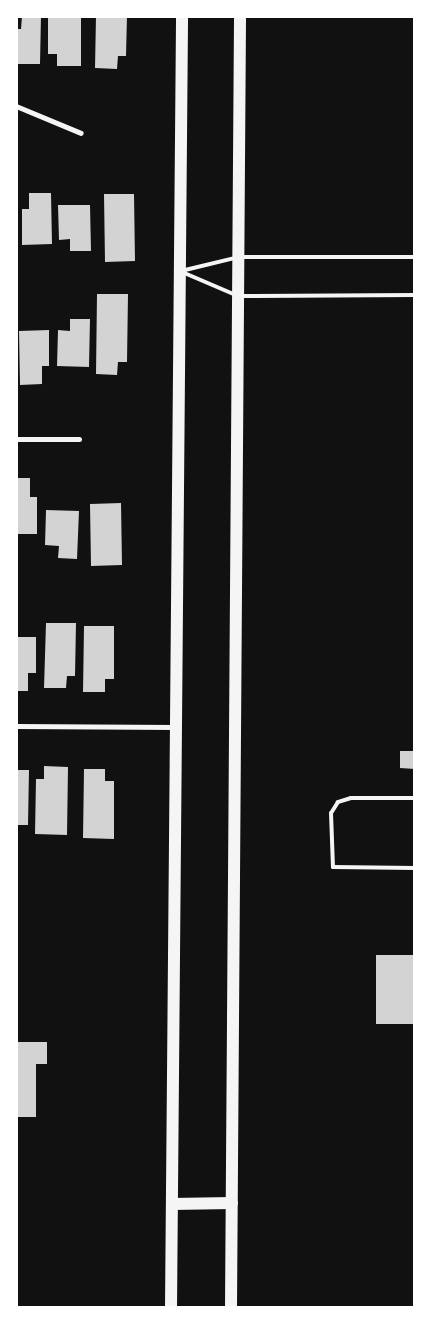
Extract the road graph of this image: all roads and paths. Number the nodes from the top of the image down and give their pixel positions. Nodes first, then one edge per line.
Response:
1 (182, 16) edge
2 (240, 16) edge
3 (16, 106) edge
4 (82, 133) dead end
5 (239, 257) junction
6 (415, 257) edge
7 (180, 272) junction
8 (415, 295) edge
9 (238, 296) junction
10 (16, 439) edge
11 (79, 439) dead end
12 (16, 726) edge
13 (178, 727) junction
14 (415, 798) edge
15 (415, 868) edge
16 (232, 1203) junction
17 (172, 1204) junction
18 (171, 1308) edge
19 (231, 1308) edge

1 - 7 main road
2 - 5 main road
3 - 4 street
5 - 6 lane
5 - 7 lane
5 - 9 main road
7 - 9 lane
7 - 13 main road
8 - 9 lane
9 - 16 main road
10 - 11 street
12 - 13 street
13 - 17 main road
14 - 15 lane
16 - 17 main road
16 - 19 main road
17 - 18 main road

